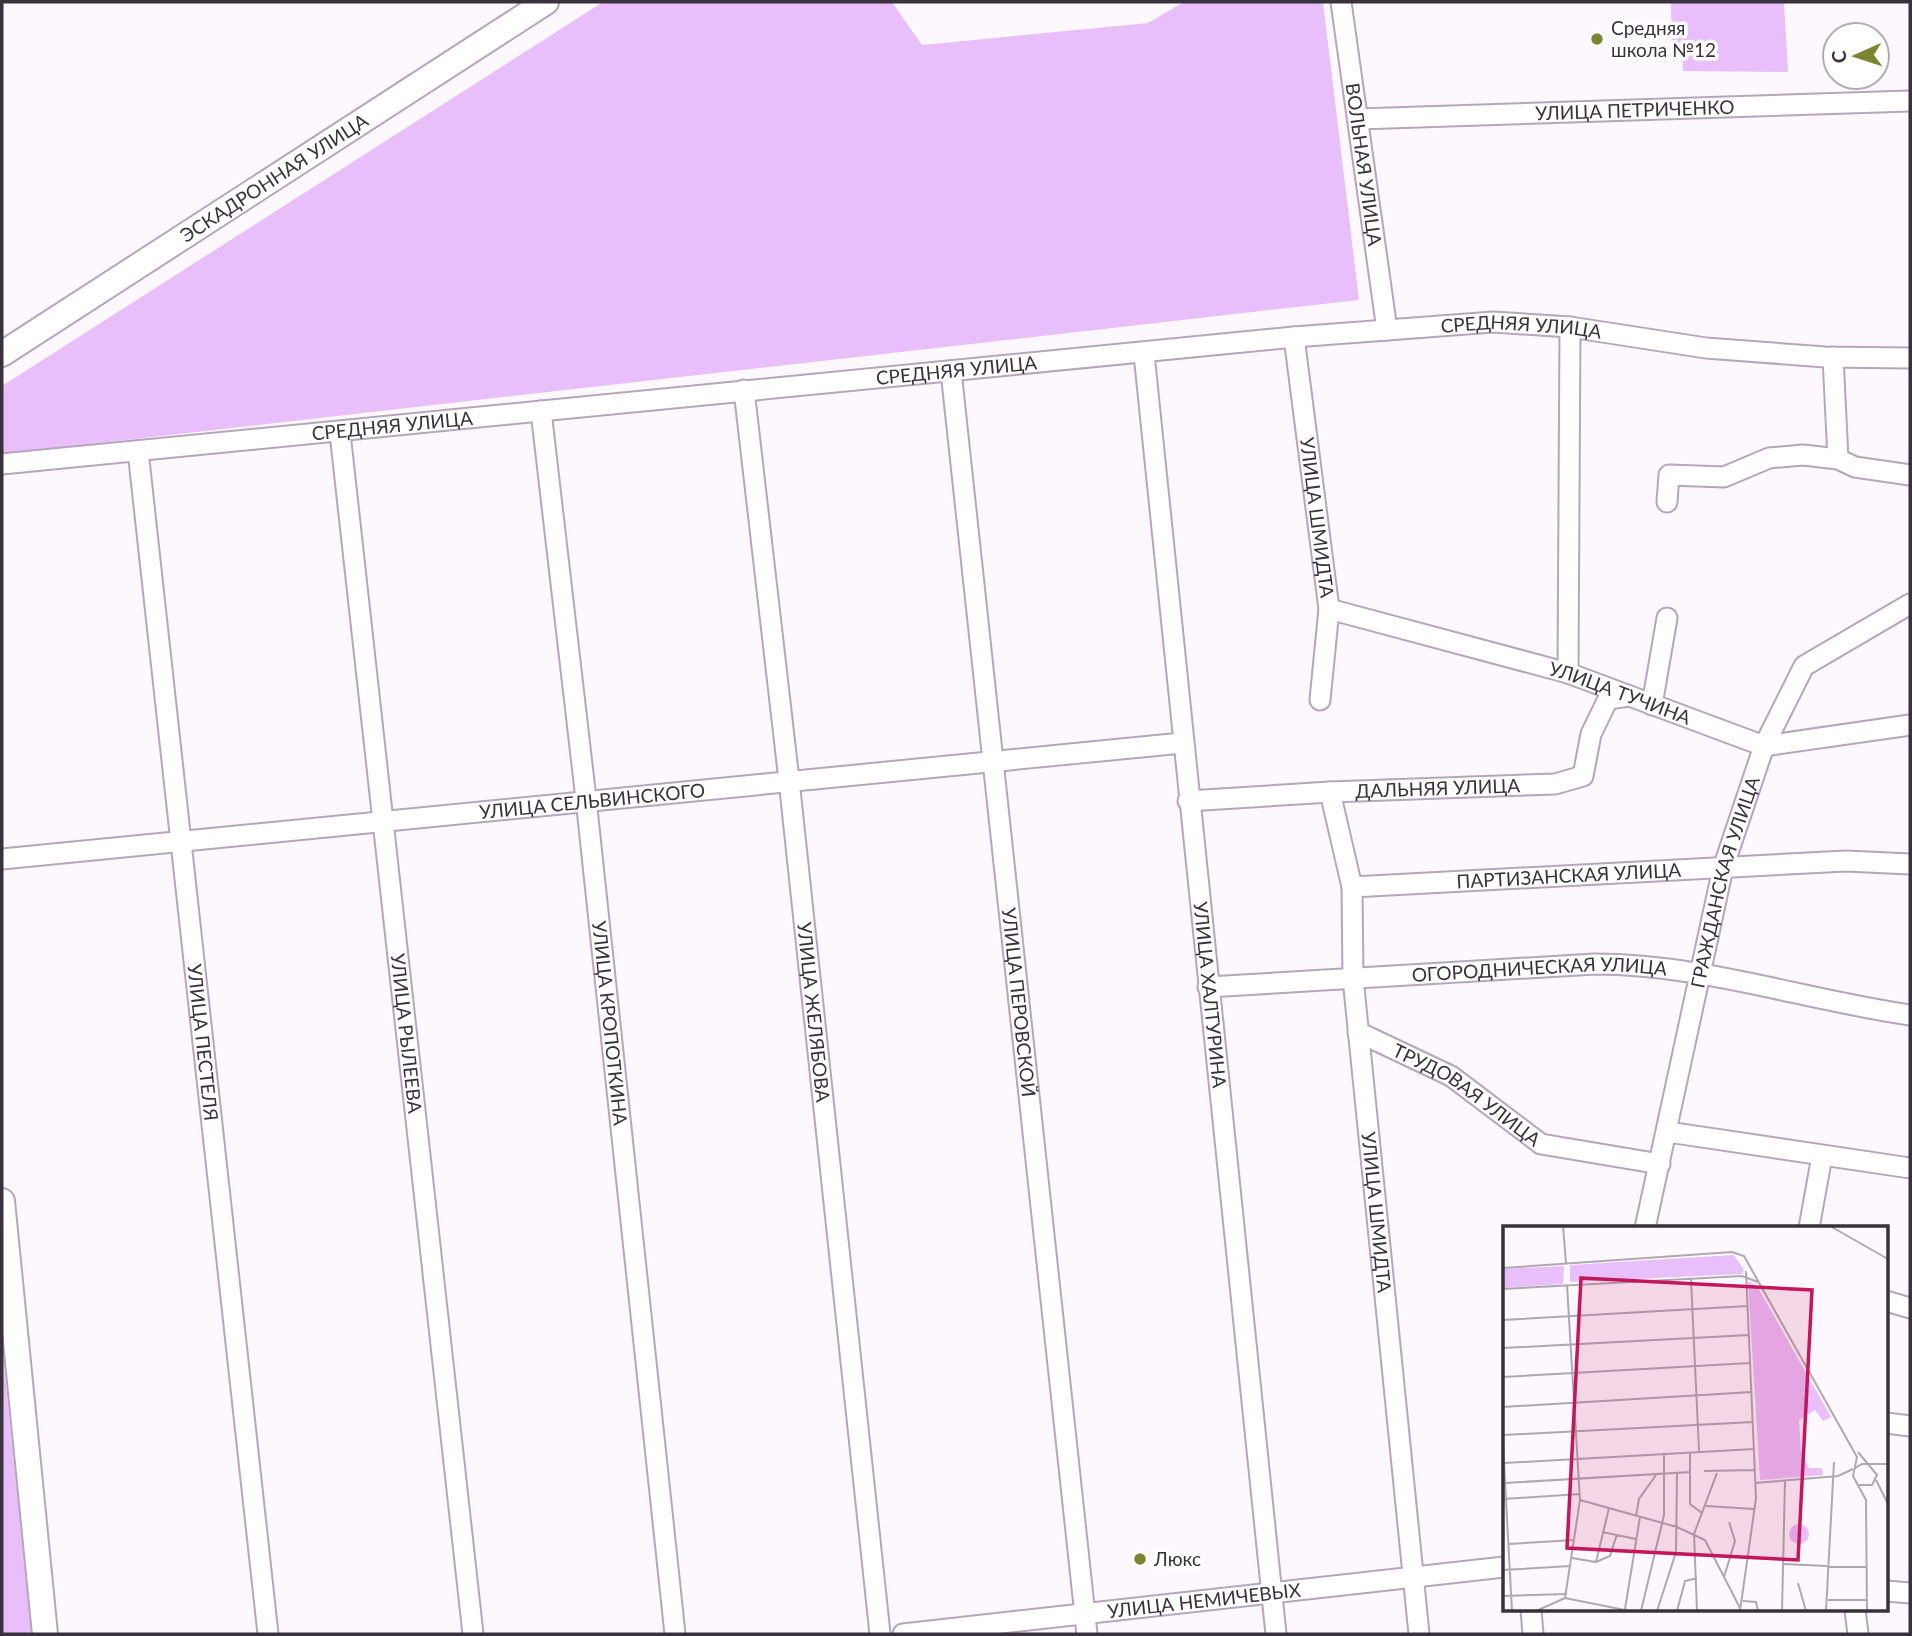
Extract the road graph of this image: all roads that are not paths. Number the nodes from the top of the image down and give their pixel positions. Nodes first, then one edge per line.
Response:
1 (546, 2) edge
2 (1341, 2) edge
3 (1910, 101) edge
4 (1359, 119) junction
5 (1382, 292) junction
6 (1570, 327) junction
7 (1411, 328) junction
8 (1387, 330) junction
9 (1354, 332) junction
10 (1294, 337) junction
11 (2, 354) edge
12 (1144, 354) junction
13 (1833, 357) junction
14 (1910, 358) edge
15 (951, 371) junction
16 (744, 390) junction
17 (541, 411) junction
18 (340, 433) junction
19 (138, 451) junction
20 (1838, 459) junction
21 (2, 464) edge
22 (1910, 475) edge
23 (1667, 502) dead end
24 (1910, 604) edge
25 (1329, 609) junction
26 (1667, 618) dead end
27 (1568, 673) junction
28 (1629, 696) junction
29 (1320, 700) dead end
30 (1652, 705) junction
31 (1910, 725) edge
32 (1182, 743) junction
33 (1764, 746) junction
34 (992, 762) junction
35 (789, 780) junction
36 (1330, 792) junction
37 (586, 799) junction
38 (1188, 801) junction
39 (384, 820) junction
40 (181, 841) junction
41 (2, 859) edge
42 (1910, 864) edge
43 (1723, 868) junction
44 (1352, 887) junction
45 (1698, 972) junction
46 (1353, 978) junction
47 (1208, 987) junction
48 (1910, 1015) edge
49 (1358, 1032) junction
50 (1668, 1132) junction
51 (1822, 1156) junction
52 (1660, 1164) junction
53 (1910, 1168) edge
54 (2, 1201) edge
55 (1645, 1226) edge
56 (1809, 1226) edge
57 (1888, 1302) edge
58 (1910, 1308) edge
59 (1888, 1423) edge
60 (1910, 1426) edge
61 (1503, 1567) edge
62 (1412, 1578) junction
63 (1888, 1591) edge
64 (1910, 1593) edge
65 (1271, 1594) junction
66 (1531, 1612) edge
67 (1855, 1612) edge
68 (1084, 1613) junction
69 (45, 1634) edge
70 (268, 1634) edge
71 (473, 1634) edge
72 (675, 1634) edge
73 (880, 1634) edge
74 (903, 1634) edge
75 (1087, 1634) edge
76 (1276, 1634) edge
77 (1419, 1634) edge
78 (1533, 1634) edge
79 (1858, 1634) edge

1 - 11 main road, ЭСКАДРОННАЯ УЛИЦА
2 - 4 street, ВОЛЬНАЯ УЛИЦА
3 - 4 street, УЛИЦА ПЕТРИЧЕНКО
4 - 5 street, ВОЛЬНАЯ УЛИЦА
5 - 7 street
5 - 8 street, ВОЛЬНАЯ УЛИЦА
5 - 9 street
6 - 7 street, СРЕДНЯЯ УЛИЦА
6 - 13 street, СРЕДНЯЯ УЛИЦА
6 - 27 street
7 - 8 street, СРЕДНЯЯ УЛИЦА
8 - 9 street, СРЕДНЯЯ УЛИЦА
9 - 10 street, СРЕДНЯЯ УЛИЦА
10 - 12 street, СРЕДНЯЯ УЛИЦА
10 - 25 street, УЛИЦА ШМИДТА
12 - 15 street, СРЕДНЯЯ УЛИЦА
12 - 32 street, УЛИЦА ХАЛТУРИНА
13 - 14 street, СРЕДНЯЯ УЛИЦА
13 - 20 street
15 - 16 street, СРЕДНЯЯ УЛИЦА
15 - 34 street, УЛИЦА ПЕРОВСКОЙ
16 - 17 street, СРЕДНЯЯ УЛИЦА
16 - 35 street, УЛИЦА ЖЕЛЯБОВА
17 - 18 street, СРЕДНЯЯ УЛИЦА
17 - 37 street, УЛИЦА КРОПОТКИНА
18 - 19 street, СРЕДНЯЯ УЛИЦА
18 - 39 street, УЛИЦА РЫЛЕЕВА
19 - 21 street, СРЕДНЯЯ УЛИЦА
19 - 40 street, УЛИЦА ПЕСТЕЛЯ
20 - 22 street
20 - 23 street
24 - 33 street, ГРАЖДАНСКАЯ УЛИЦА
25 - 27 street, УЛИЦА ТУЧИНА
25 - 29 street, УЛИЦА ШМИДТА
26 - 30 street
27 - 28 street, УЛИЦА ТУЧИНА
28 - 30 street, УЛИЦА ТУЧИНА
28 - 36 street, ДАЛЬНЯЯ УЛИЦА
30 - 33 street, УЛИЦА ТУЧИНА
31 - 33 street, УЛИЦА ТУЧИНА
32 - 34 street, УЛИЦА СЕЛЬВИНСКОГО
32 - 38 street, УЛИЦА ХАЛТУРИНА
33 - 43 street, ГРАЖДАНСКАЯ УЛИЦА
34 - 35 street, УЛИЦА СЕЛЬВИНСКОГО
34 - 68 street, УЛИЦА ПЕРОВСКОЙ
35 - 37 street, УЛИЦА СЕЛЬВИНСКОГО
35 - 73 street, УЛИЦА ЖЕЛЯБОВА
36 - 38 street, ДАЛЬНЯЯ УЛИЦА
36 - 44 street, УЛИЦА ШМИДТА
37 - 39 street, УЛИЦА СЕЛЬВИНСКОГО
37 - 72 street, УЛИЦА КРОПОТКИНА
38 - 47 street, УЛИЦА ХАЛТУРИНА
39 - 40 street, УЛИЦА СЕЛЬВИНСКОГО
39 - 71 street, УЛИЦА РЫЛЕЕВА
40 - 41 street, УЛИЦА СЕЛЬВИНСКОГО
40 - 70 street, УЛИЦА ПЕСТЕЛЯ
42 - 43 street, ПАРТИЗАНСКАЯ УЛИЦА
43 - 44 street, ПАРТИЗАНСКАЯ УЛИЦА
43 - 45 street, ГРАЖДАНСКАЯ УЛИЦА
44 - 46 street, УЛИЦА ШМИДТА
45 - 46 street, ОГОРОДНИЧЕСКАЯ УЛИЦА
45 - 48 street, ОГОРОДНИЧЕСКАЯ УЛИЦА
45 - 50 street, ГРАЖДАНСКАЯ УЛИЦА
46 - 47 street, ОГОРОДНИЧЕСКАЯ УЛИЦА
46 - 49 street, УЛИЦА ШМИДТА
47 - 65 street, УЛИЦА ХАЛТУРИНА
49 - 52 street, ТРУДОВАЯ УЛИЦА
49 - 62 street, УЛИЦА ШМИДТА
50 - 51 street
50 - 52 street, ГРАЖДАНСКАЯ УЛИЦА
51 - 53 street
51 - 56 street
52 - 55 street, ГРАЖДАНСКАЯ УЛИЦА
54 - 69 main road
57 - 58 street
59 - 60 street
61 - 62 street, УЛИЦА НЕМИЧЕВЫХ
62 - 65 street, УЛИЦА НЕМИЧЕВЫХ
62 - 77 street, УЛИЦА ШМИДТА
63 - 64 street
65 - 68 street, УЛИЦА НЕМИЧЕВЫХ
65 - 76 street, УЛИЦА ХАЛТУРИНА
66 - 78 street
67 - 79 street
68 - 74 street, УЛИЦА НЕМИЧЕВЫХ
68 - 75 street, УЛИЦА ПЕРОВСКОЙ

